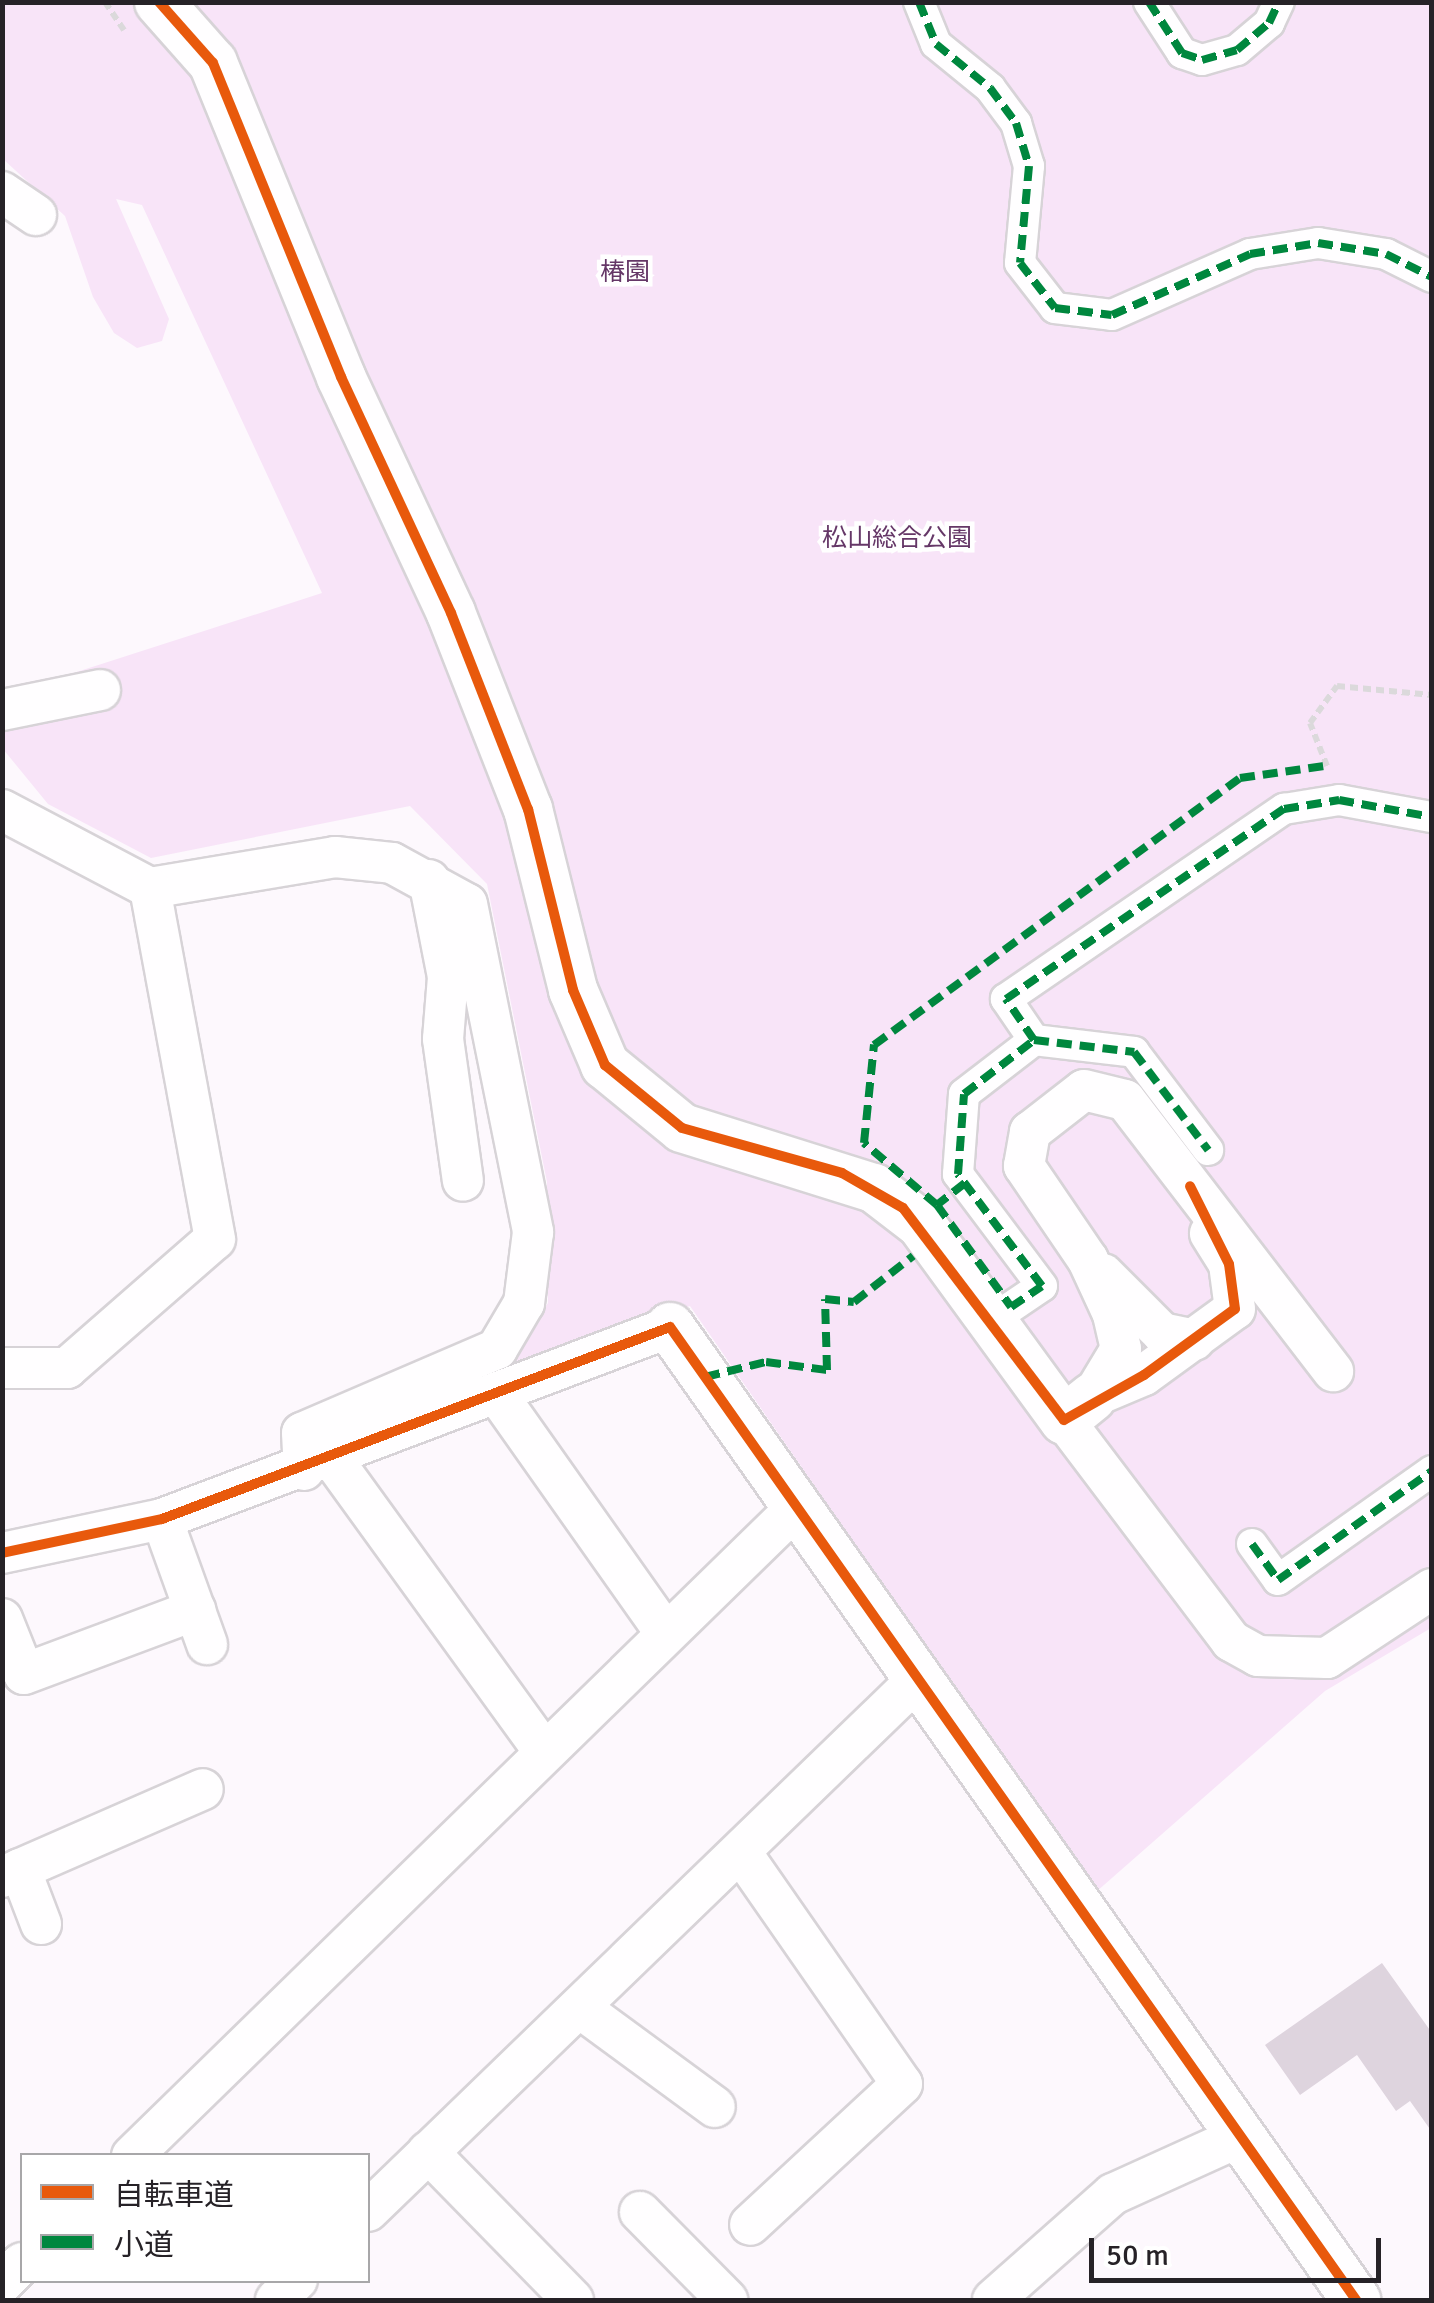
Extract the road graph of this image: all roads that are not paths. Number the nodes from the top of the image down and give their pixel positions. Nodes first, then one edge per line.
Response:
1 (919, 2) edge
2 (1149, 2) edge
3 (1278, 2) edge
4 (143, 18) edge
5 (2, 192) edge
6 (36, 215) dead end
7 (1432, 276) edge
8 (100, 690) dead end
9 (2, 710) edge
10 (2, 810) edge
11 (1432, 817) edge
12 (429, 880) junction
13 (150, 888) junction
14 (1034, 1040) junction
15 (1208, 1150) dead end
16 (463, 1181) dead end
17 (1190, 1186) junction
18 (1088, 1260) junction
19 (1012, 1308) dead end
20 (1236, 1309) junction
21 (670, 1327) joint
22 (1194, 1340) junction
23 (2, 1368) edge
24 (499, 1397) junction
25 (1078, 1408) junction
26 (319, 1465) junction
27 (1432, 1471) edge
28 (798, 1507) junction
29 (162, 1520) junction
30 (1252, 1544) dead end
31 (2, 1553) edge
32 (1432, 1589) edge
33 (2, 1619) edge
34 (665, 1632) junction
35 (919, 1678) junction
36 (544, 1750) junction
37 (203, 1789) dead end
38 (742, 1854) junction
39 (7, 1873) edge
40 (41, 1924) dead end
41 (580, 2008) junction
42 (715, 2107) dead end
43 (1243, 2135) junction
44 (428, 2152) junction
45 (135, 2153) edge
46 (370, 2209) edge
47 (640, 2212) dead end
48 (750, 2225) dead end
49 (1012, 2294) edge
50 (573, 2300) edge
51 (727, 2300) edge
52 (1356, 2300) edge

1 - 7 street
2 - 3 street
4 - 25 street
5 - 6 street
8 - 9 street
10 - 13 street
11 - 14 street
12 - 13 street
12 - 16 street
12 - 26 street
13 - 23 street
14 - 15 street
14 - 19 street
17 - 18 street
17 - 20 street
17 - 20 street
18 - 22 street
18 - 25 street
20 - 22 street
21 - 24 street
21 - 28 street
22 - 25 street
24 - 26 street
24 - 34 street
25 - 32 street
26 - 29 street
26 - 36 street
27 - 30 street
28 - 34 street
28 - 35 street
29 - 31 street
29 - 33 street
34 - 36 street
35 - 38 street
35 - 43 street
36 - 45 street
37 - 39 street
38 - 41 street
38 - 48 street
39 - 40 street
41 - 42 street
41 - 44 street
43 - 49 street
43 - 52 street
44 - 46 street
44 - 50 street
47 - 51 street

